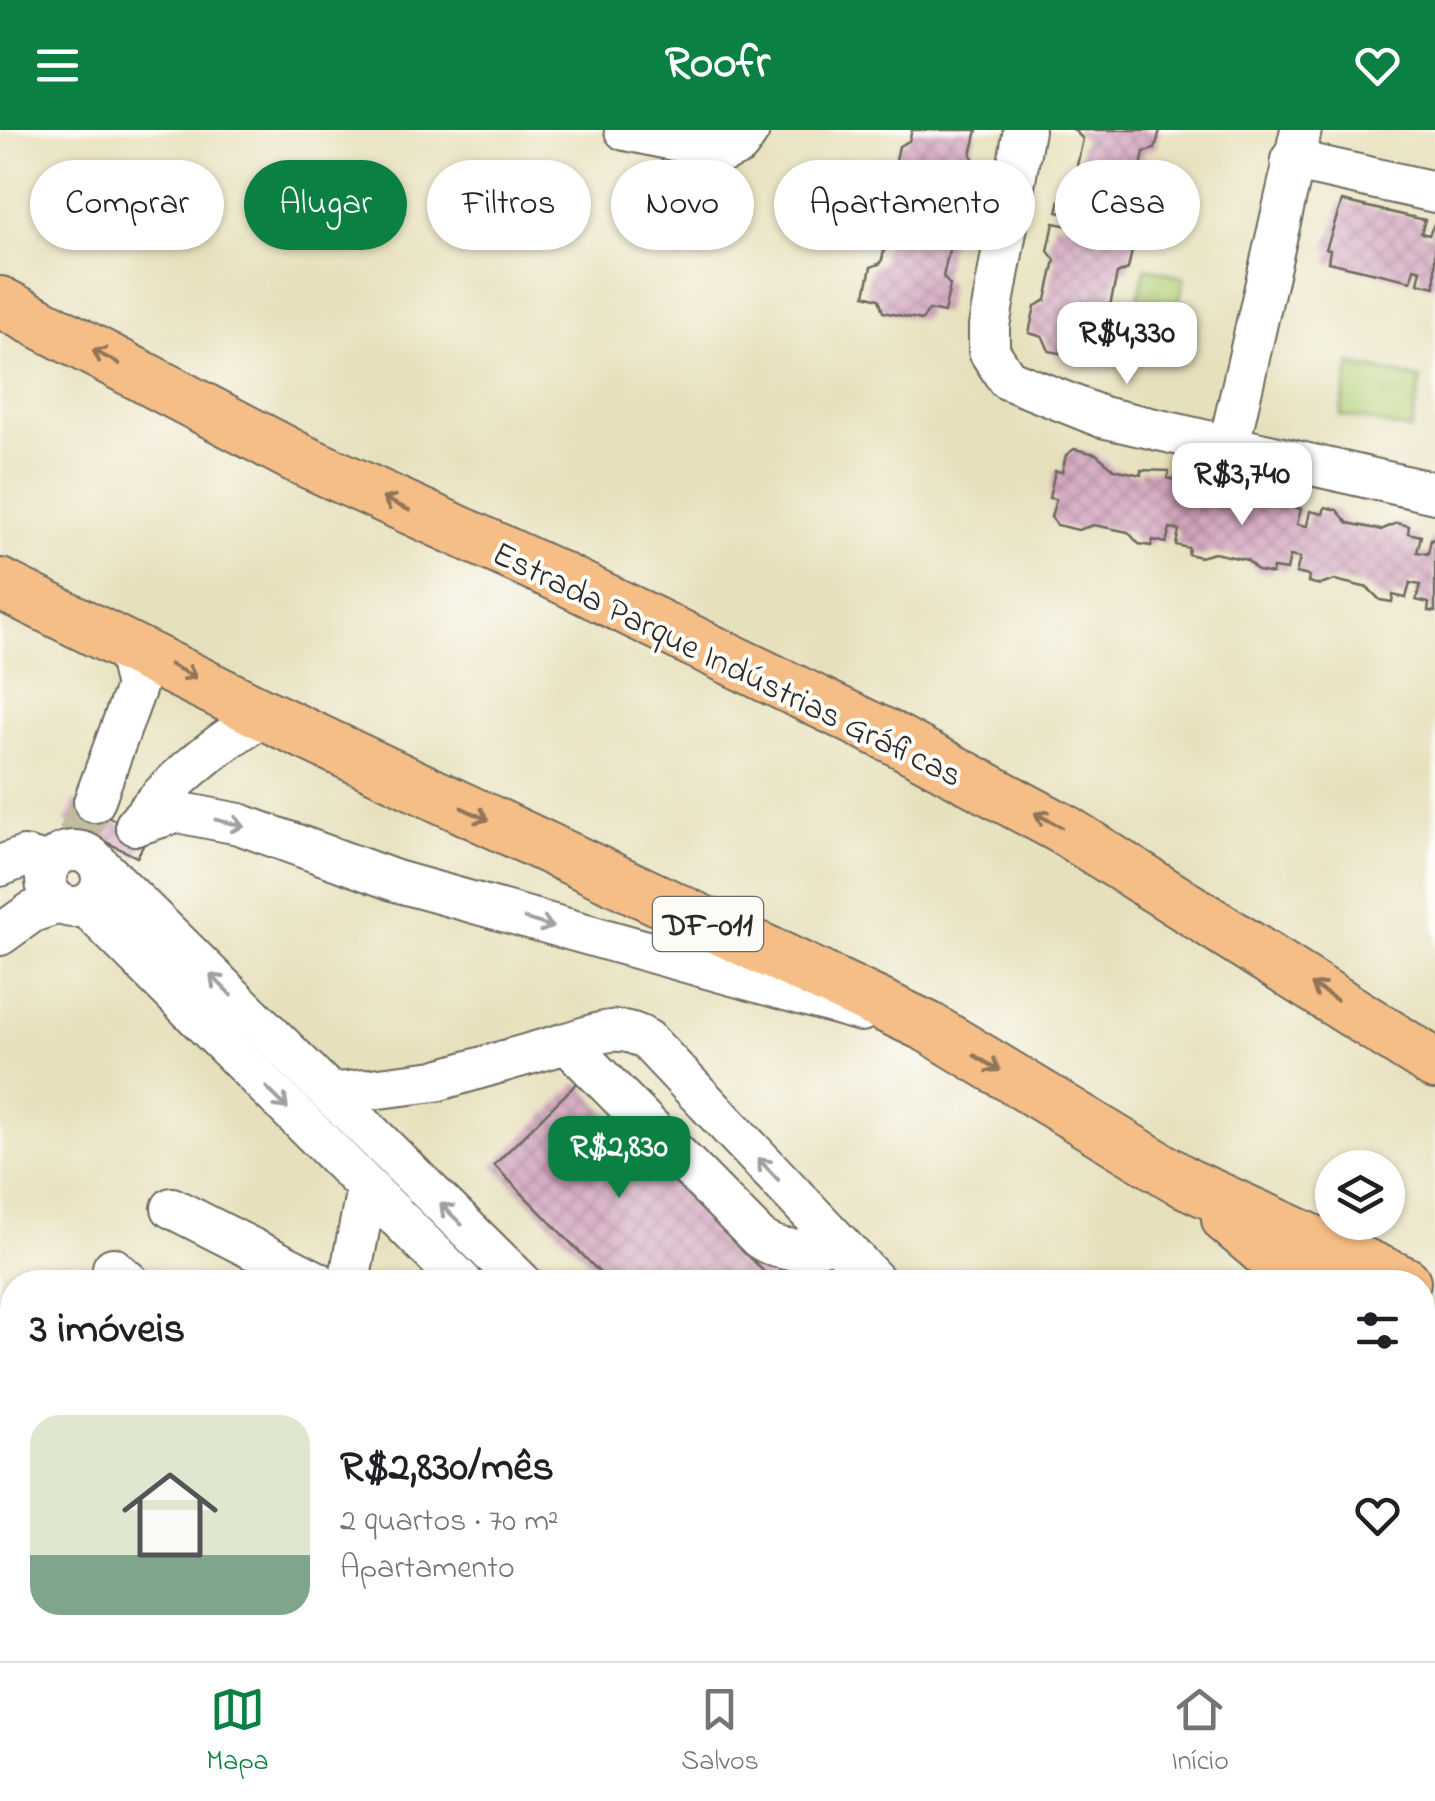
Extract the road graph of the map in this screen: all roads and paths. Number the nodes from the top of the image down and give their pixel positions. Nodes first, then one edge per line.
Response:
1 (625, 130) edge
2 (1024, 130) edge
3 (739, 135) edge
4 (1296, 145) edge
5 (1435, 192) edge
6 (0, 302) edge
7 (1229, 445) junction
8 (1435, 493) edge
9 (0, 584) edge
10 (126, 643) junction
11 (265, 715) junction
12 (89, 856) junction
13 (0, 866) edge
14 (0, 935) edge
15 (1368, 1020) junction
16 (1435, 1024) edge
17 (928, 1027) junction
18 (567, 1043) junction
19 (1435, 1064) edge
20 (331, 1094) junction
21 (1186, 1182) junction
22 (367, 1188) junction
23 (172, 1208) dead end
24 (834, 1240) junction
25 (294, 1270) edge
26 (351, 1270) edge
27 (450, 1270) edge
28 (508, 1270) edge
29 (864, 1270) edge
30 (1287, 1270) edge
31 (1380, 1270) edge

1 - 3 street
2 - 7 street
4 - 5 street
4 - 7 street
15 -> 6 main road, Estrada Parque Indústrias Gráficas
7 - 8 street
9 - 10 main road, DF-011
10 -> 11 main road, DF-011
10 - 12 street
11 - 12 street
11 -> 17 main road, DF-011
12 - 13 street
12 - 14 street
12 -> 17 street
20 -> 12 street
12 -> 22 street
15 - 16 main road
15 - 19 main road, Estrada Parque Indústrias Gráficas
17 -> 21 main road, DF-011
18 - 20 street
18 - 24 street
24 -> 18 street
28 -> 20 street
21 - 30 main road
21 - 31 main road, DF-011
22 - 26 street
22 - 27 street
23 - 25 street
24 - 29 street

